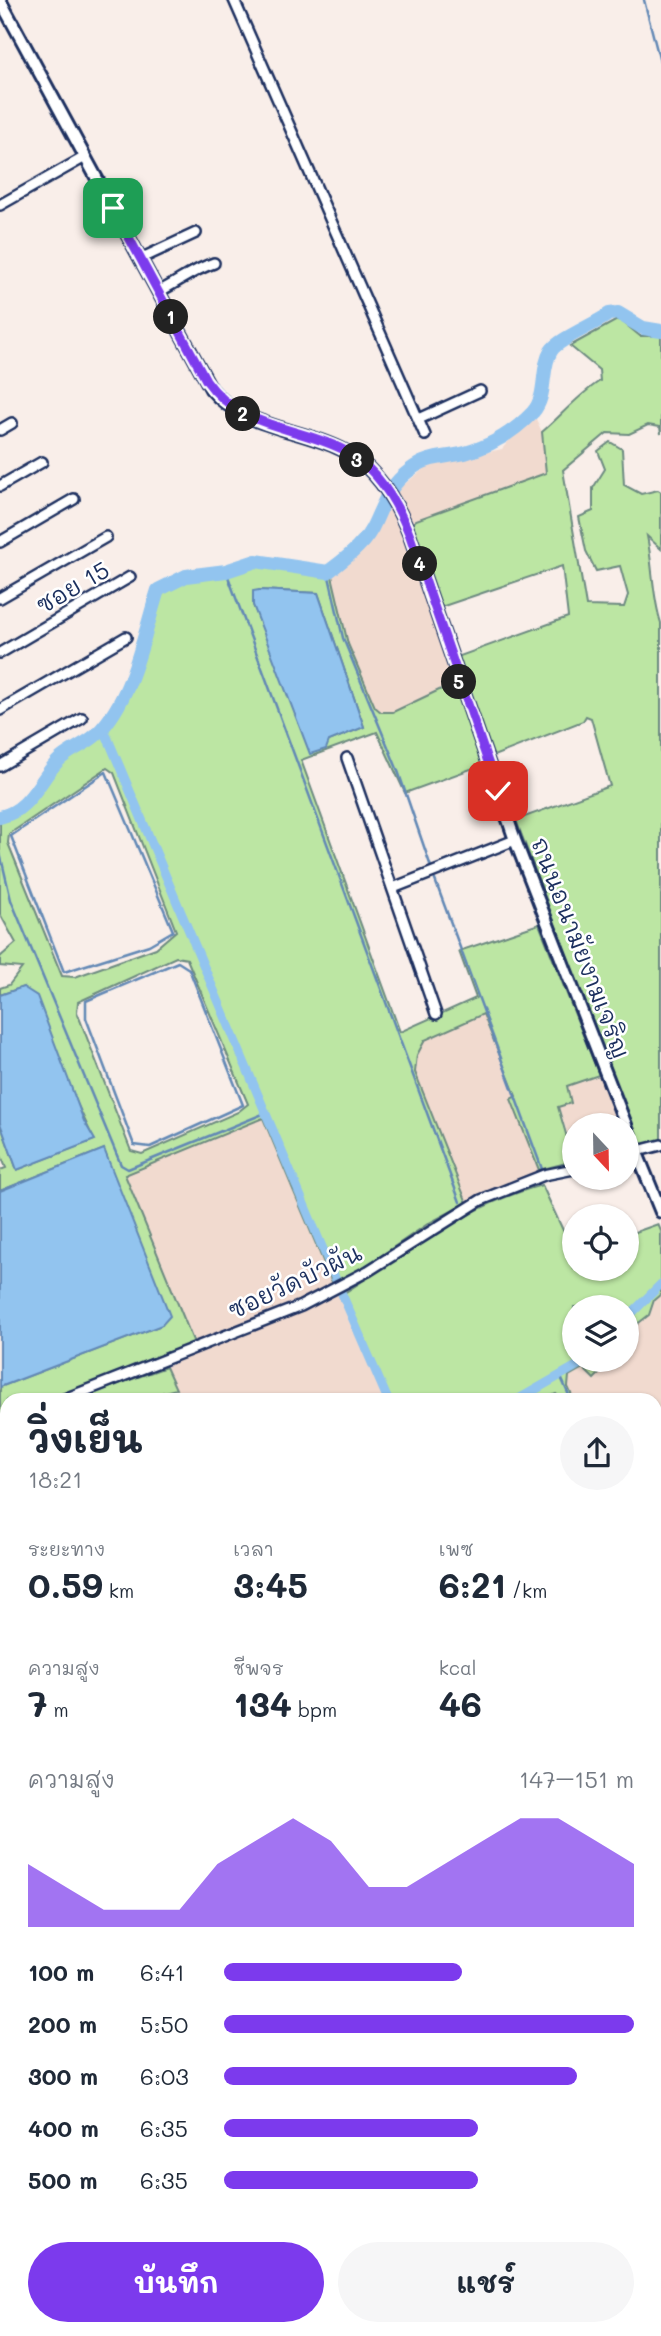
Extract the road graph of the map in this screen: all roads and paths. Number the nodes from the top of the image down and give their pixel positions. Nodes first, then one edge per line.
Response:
1 (0, 0) edge
2 (234, 0) edge
3 (85, 157) junction
4 (0, 205) edge
5 (196, 233) dead end
6 (140, 259) junction
7 (214, 263) dead end
8 (158, 292) junction
9 (480, 391) dead end
10 (419, 419) junction
11 (12, 423) dead end
12 (0, 430) edge
13 (425, 435) dead end
14 (42, 462) dead end
15 (0, 486) edge
16 (74, 499) dead end
17 (106, 537) dead end
18 (0, 542) edge
19 (130, 577) dead end
20 (0, 598) edge
21 (126, 637) dead end
22 (0, 653) edge
23 (0, 710) edge
24 (82, 719) dead end
25 (347, 758) dead end
26 (0, 766) edge
27 (515, 840) junction
28 (393, 888) junction
29 (436, 1014) dead end
30 (621, 1113) edge
31 (661, 1145) edge
32 (639, 1151) edge
33 (639, 1169) edge
34 (562, 1171) edge
35 (661, 1212) edge
36 (80, 1393) edge

1 - 3 street, ถนนอนามัยงามเจริญ
2 - 10 street
3 - 4 street
3 - 6 street, ถนนอนามัยงามเจริญ
5 - 6 street
6 - 8 street, ถนนอนามัยงามเจริญ
7 - 8 street
8 - 27 street, ถนนอนามัยงามเจริญ
9 - 10 street
10 - 13 street
11 - 12 street
14 - 15 street
16 - 18 street
17 - 20 street
19 - 22 street, ซอย 15
21 - 23 street
24 - 26 street
25 - 28 street
27 - 28 street
27 - 30 street, ถนนอนามัยงามเจริญ
28 - 29 street
31 - 32 street
33 - 35 street, ถนนอนามัยงามเจริญ
34 - 36 street, ซอยวัดบัวผัน

